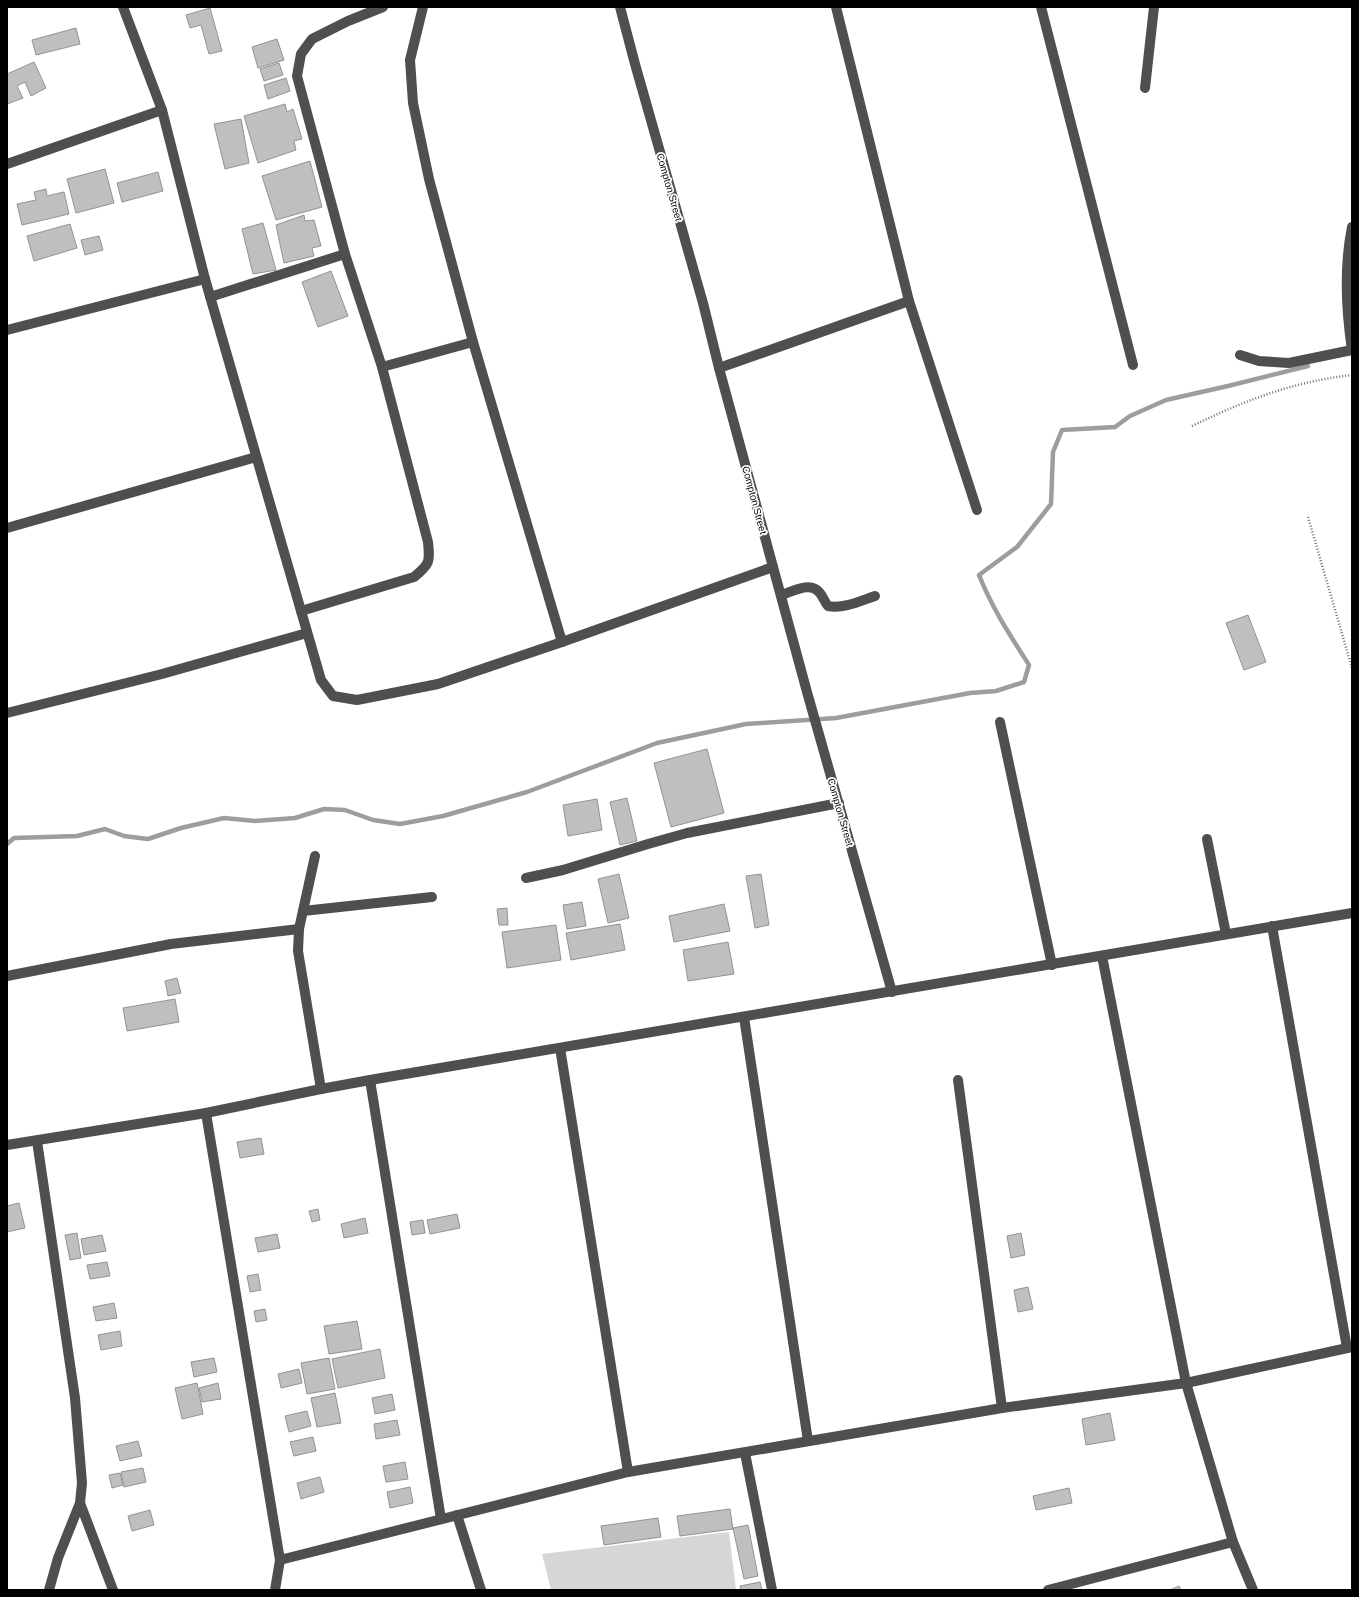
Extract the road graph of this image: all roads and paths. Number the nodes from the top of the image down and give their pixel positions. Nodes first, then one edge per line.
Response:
1 (123, 7) edge
2 (383, 7) edge
3 (423, 7) edge
4 (620, 7) edge
5 (836, 7) edge
6 (1041, 7) edge
7 (1154, 7) edge
8 (1145, 88) dead end
9 (162, 110) junction
10 (7, 164) edge
11 (1352, 227) edge
12 (345, 254) junction
13 (205, 279) junction
14 (210, 297) junction
15 (909, 301) junction
16 (7, 330) edge
17 (473, 342) junction
18 (1352, 350) edge
19 (1240, 355) dead end
20 (1133, 365) dead end
21 (382, 366) junction
22 (719, 368) junction
23 (1352, 375) edge
24 (1192, 426) dead end
25 (256, 457) junction
26 (977, 510) dead end
27 (1308, 517) dead end
28 (7, 528) edge
29 (773, 567) junction
30 (781, 596) junction
31 (875, 596) dead end
32 (301, 611) junction
33 (307, 633) junction
34 (562, 642) junction
35 (1352, 668) edge
36 (7, 713) edge
37 (1000, 722) dead end
38 (839, 803) junction
39 (1206, 839) dead end
40 (315, 856) dead end
41 (526, 878) dead end
42 (432, 897) dead end
43 (303, 911) junction
44 (1352, 913) edge
45 (1272, 926) junction
46 (299, 929) junction
47 (1226, 934) junction
48 (1102, 956) junction
49 (1052, 965) junction
50 (7, 976) edge
51 (892, 992) junction
52 (744, 1017) junction
53 (560, 1048) junction
54 (370, 1080) junction
55 (958, 1080) dead end
56 (321, 1089) junction
57 (206, 1113) junction
58 (37, 1141) junction
59 (7, 1145) edge
60 (1349, 1347) edge
61 (1186, 1383) junction
62 (1002, 1408) junction
63 (808, 1441) junction
64 (745, 1453) junction
65 (628, 1472) junction
66 (80, 1503) junction
67 (457, 1515) junction
68 (441, 1519) junction
69 (1233, 1542) junction
70 (280, 1560) junction
71 (49, 1590) edge
72 (113, 1590) edge
73 (276, 1590) edge
74 (481, 1590) edge
75 (772, 1590) edge
76 (1048, 1590) edge
77 (1253, 1590) edge

1 - 9 street
2 - 12 street
3 - 17 street
4 - 22 street, Compton Street
5 - 15 street
6 - 20 street
7 - 8 street
9 - 10 street
9 - 13 street
11 - 18 street
12 - 14 street
12 - 21 street
13 - 14 street
13 - 16 street
14 - 25 street
15 - 22 street
15 - 26 street
17 - 21 street
17 - 34 street
18 - 19 street
21 - 32 street
22 - 29 street, Compton Street
23 - 24 path
25 - 28 street
25 - 32 street
27 - 35 path
29 - 30 street, Compton Street
29 - 34 street
30 - 31 street
30 - 38 street, Compton Street
32 - 33 street
33 - 34 street
33 - 36 street
37 - 49 street
38 - 41 street
38 - 51 street, Compton Street
39 - 47 street
40 - 43 street
42 - 43 street
43 - 46 street
44 - 45 street
45 - 47 street
45 - 60 street
46 - 50 street
46 - 56 street
47 - 48 street
48 - 49 street
48 - 61 street
49 - 51 street
51 - 52 street
52 - 53 street
52 - 63 street
53 - 54 street
53 - 65 street
54 - 56 street
54 - 68 street
55 - 62 street
56 - 57 street
57 - 58 street
57 - 70 street
58 - 59 street
58 - 66 street
60 - 61 street
61 - 62 street
61 - 69 street
62 - 63 street
63 - 64 street
64 - 65 street
64 - 75 street
65 - 67 street
66 - 71 street
66 - 72 street
67 - 68 street
67 - 74 street
68 - 70 street
69 - 76 street
69 - 77 street
70 - 73 street

